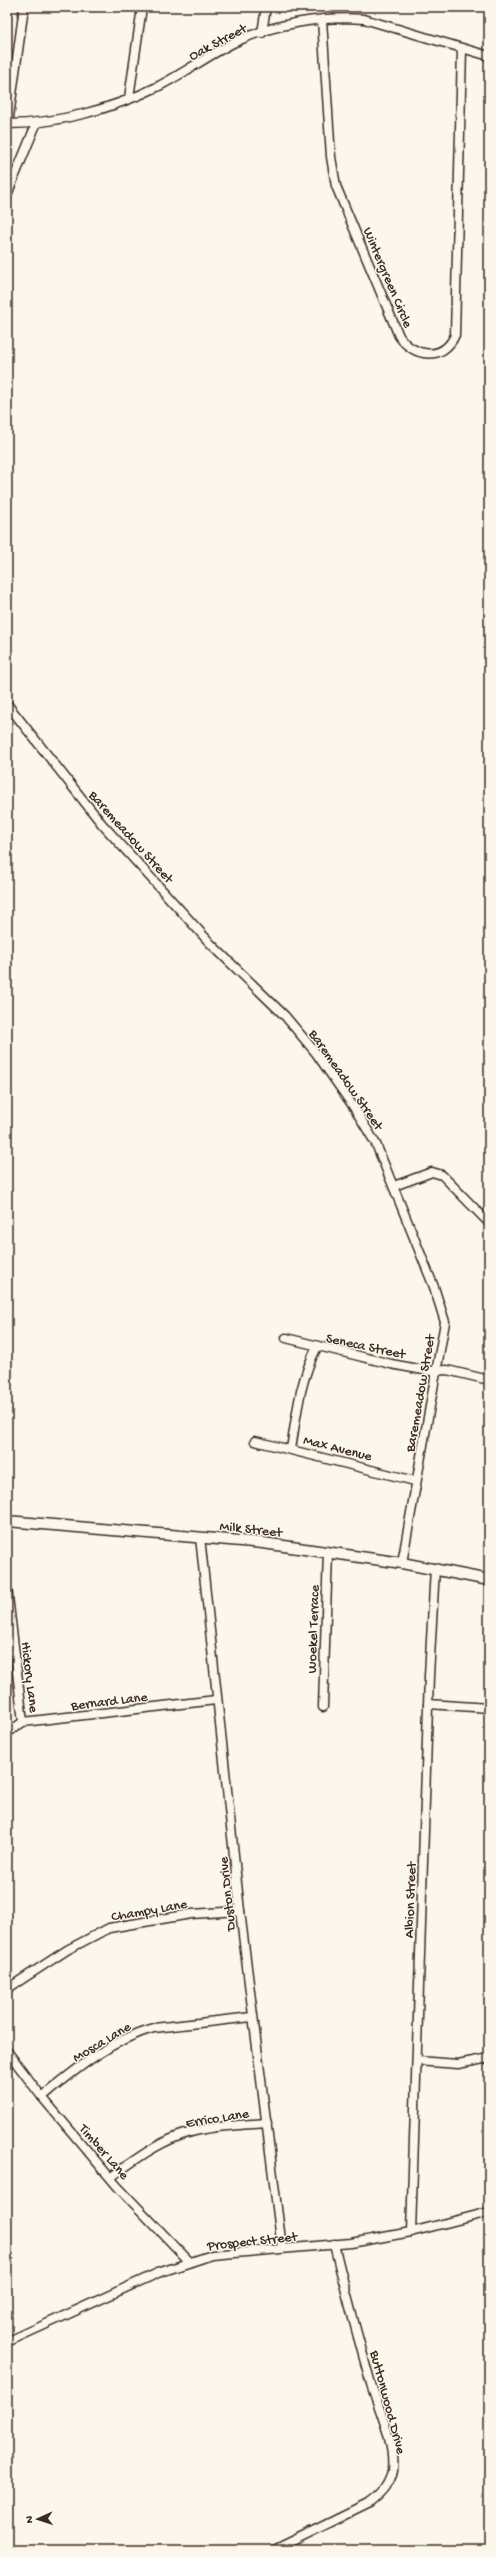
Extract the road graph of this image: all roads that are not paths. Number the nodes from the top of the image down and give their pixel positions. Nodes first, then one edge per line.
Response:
1 (24, 7) edge
2 (142, 7) edge
3 (266, 7) edge
4 (322, 20) junction
5 (262, 33) junction
6 (462, 49) junction
7 (489, 56) edge
8 (129, 98) junction
9 (37, 122) junction
10 (8, 124) edge
11 (7, 195) edge
12 (7, 704) edge
13 (394, 1186) junction
14 (489, 1223) edge
15 (286, 1338) dead end
16 (317, 1347) junction
17 (437, 1371) junction
18 (489, 1380) edge
19 (255, 1441) dead end
20 (291, 1449) junction
21 (415, 1481) junction
22 (7, 1521) edge
23 (200, 1537) junction
24 (328, 1552) junction
25 (402, 1563) junction
26 (435, 1568) junction
27 (489, 1580) edge
28 (7, 1588) edge
29 (216, 1700) junction
30 (428, 1704) junction
31 (323, 1707) dead end
32 (489, 1708) edge
33 (24, 1722) junction
34 (7, 1733) edge
35 (240, 1911) junction
36 (7, 1989) edge
37 (252, 2017) junction
38 (7, 2051) edge
39 (489, 2058) edge
40 (416, 2061) junction
41 (42, 2097) junction
42 (267, 2123) junction
43 (110, 2177) junction
44 (487, 2215) edge
45 (411, 2232) junction
46 (334, 2244) junction
47 (282, 2248) junction
48 (190, 2262) junction
49 (7, 2342) edge
50 (274, 2550) edge

1 - 10 street
2 - 8 street
3 - 5 street
4 - 5 street, Oak Street
4 - 6 street, Oak Street
4 - 6 street, Wintergreen Circle
5 - 8 street, Oak Street
6 - 7 street, Oak Street
8 - 9 street, Oak Street
9 - 10 street, Oak Street
9 - 11 street
12 - 13 street, Baremeadow Street
13 - 14 street
13 - 17 street, Baremeadow Street
15 - 16 street, Seneca Street
16 - 17 street, Seneca Street
16 - 20 street
17 - 18 street, Seneca Street
17 - 21 street, Baremeadow Street
19 - 20 street, Max Avenue
20 - 21 street, Max Avenue
21 - 25 street, Baremeadow Street
22 - 23 street, Milk Street
23 - 24 street, Milk Street
23 - 29 street, Duston Drive
24 - 25 street, Milk Street
24 - 31 street, Woekel Terrace
25 - 26 street, Milk Street
26 - 27 street, Milk Street
26 - 30 street, Albion Street
28 - 33 street, Hickory Lane
29 - 33 street, Bernard Lane
29 - 35 street, Duston Drive
30 - 32 street
30 - 40 street, Albion Street
33 - 34 street, Bernard Lane
35 - 36 street, Champy Lane
35 - 37 street, Duston Drive
37 - 41 street, Mosca Lane
37 - 42 street, Duston Drive
38 - 41 street, Timber Lane
39 - 40 street
40 - 45 street, Albion Street
41 - 43 street, Timber Lane
42 - 43 street, Errico Lane
42 - 47 street, Duston Drive
43 - 48 street, Timber Lane
44 - 45 street, Prospect Street
45 - 46 street, Prospect Street
46 - 47 street, Prospect Street
46 - 50 street, Buttonwood Drive
47 - 48 street, Prospect Street
48 - 49 street, Prospect Street

